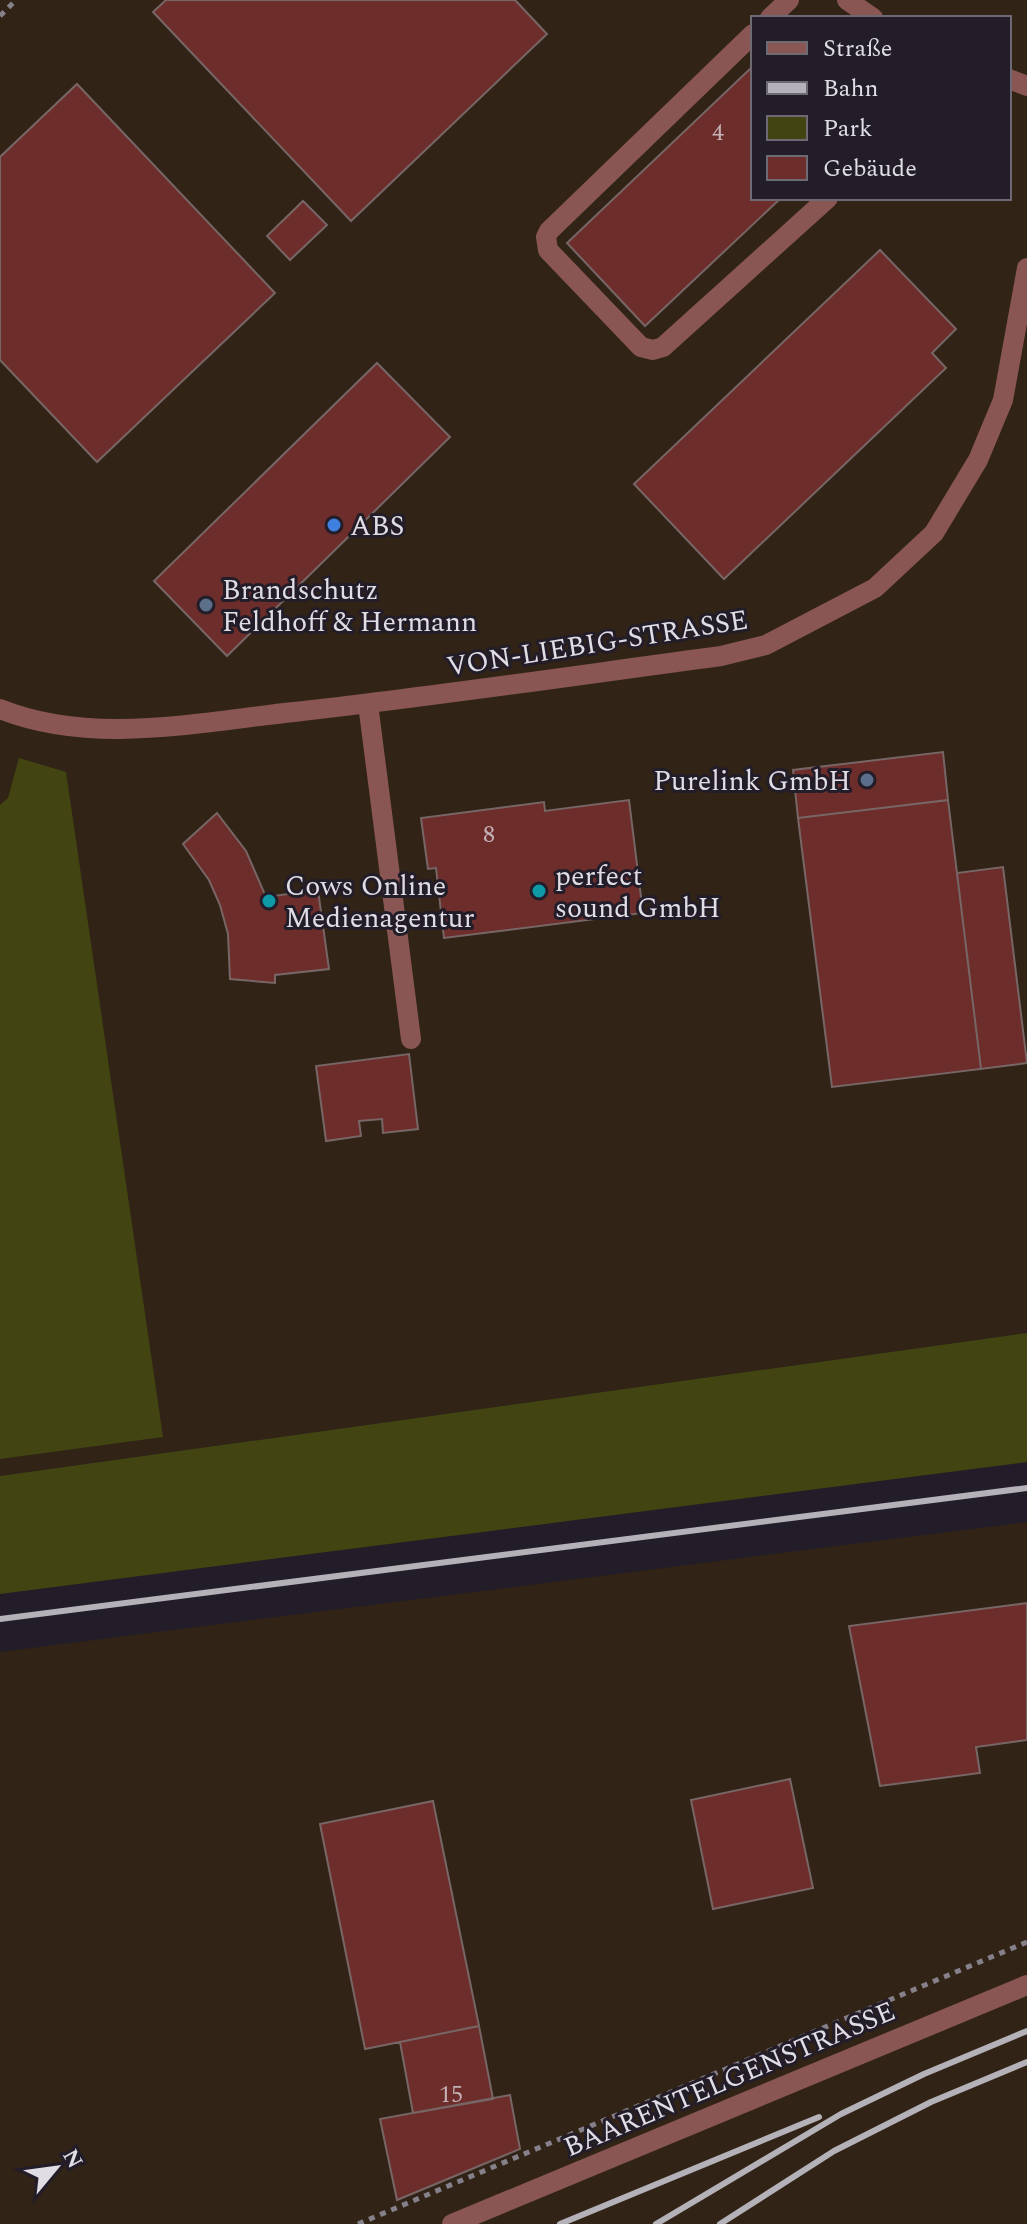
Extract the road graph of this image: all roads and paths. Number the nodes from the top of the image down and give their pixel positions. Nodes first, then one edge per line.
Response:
1 (16, 0) edge
2 (789, 0) edge
3 (847, 0) edge
4 (0, 16) edge
5 (772, 16) edge
6 (870, 16) edge
7 (751, 36) edge
8 (826, 200) edge
9 (1027, 268) edge
10 (368, 704) junction
11 (0, 709) edge
12 (411, 1039) dead end
13 (1027, 1942) edge
14 (1027, 1985) edge
15 (358, 2224) edge
16 (452, 2224) edge

1 - 4 path
2 - 5 street
3 - 6 street
7 - 8 street
9 - 10 street, VON-LIEBIG-STRASSE
10 - 11 street, VON-LIEBIG-STRASSE
10 - 12 street
13 - 15 path
14 - 16 street, BAARENTELGENSTRASSE

